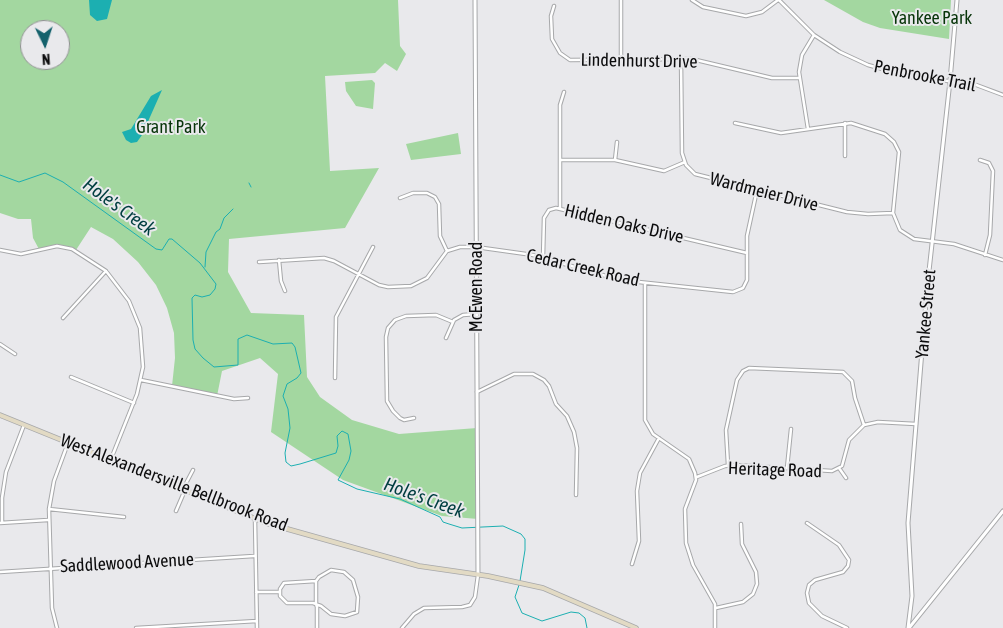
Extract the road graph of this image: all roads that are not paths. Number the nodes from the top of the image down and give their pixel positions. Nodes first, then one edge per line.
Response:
1 (475, 0) edge
2 (621, 0) edge
3 (692, 0) edge
4 (778, 0) edge
5 (957, 0) edge
6 (554, 6) dead end
7 (814, 35) junction
8 (681, 59) junction
9 (621, 60) junction
10 (799, 78) junction
11 (950, 81) junction
12 (564, 92) dead end
13 (1003, 95) edge
14 (735, 123) dead end
15 (845, 123) junction
16 (808, 129) junction
17 (617, 142) dead end
18 (845, 156) dead end
19 (560, 160) junction
20 (615, 160) junction
21 (980, 160) dead end
22 (685, 162) junction
23 (757, 190) junction
24 (400, 198) dead end
25 (560, 208) junction
26 (893, 213) junction
27 (932, 241) junction
28 (373, 247) dead end
29 (476, 247) junction
30 (0, 250) edge
31 (447, 250) junction
32 (747, 253) junction
33 (985, 256) junction
34 (543, 258) junction
35 (279, 260) junction
36 (1003, 260) edge
37 (259, 262) dead end
38 (106, 272) junction
39 (358, 274) junction
40 (645, 283) junction
41 (285, 291) dead end
42 (476, 314) junction
43 (63, 318) dead end
44 (453, 322) junction
45 (446, 338) dead end
46 (0, 344) edge
47 (15, 354) dead end
48 (71, 377) dead end
49 (336, 378) dead end
50 (141, 380) junction
51 (477, 392) junction
52 (248, 398) dead end
53 (134, 403) junction
54 (0, 415) edge
55 (414, 418) dead end
56 (24, 424) junction
57 (916, 424) junction
58 (864, 425) junction
59 (791, 429) dead end
60 (658, 438) junction
61 (69, 442) junction
62 (111, 459) junction
63 (728, 465) junction
64 (788, 468) junction
65 (838, 468) junction
66 (193, 470) dead end
67 (697, 477) junction
68 (846, 478) dead end
69 (184, 490) junction
70 (576, 494) dead end
71 (49, 509) junction
72 (176, 511) dead end
73 (1003, 512) edge
74 (124, 517) dead end
75 (255, 519) junction
76 (48, 520) junction
77 (1, 523) edge
78 (807, 523) dead end
79 (741, 524) dead end
80 (254, 556) junction
81 (632, 564) dead end
82 (50, 567) junction
83 (0, 572) edge
84 (478, 575) junction
85 (316, 582) junction
86 (256, 592) junction
87 (279, 592) junction
88 (316, 604) junction
89 (716, 608) junction
90 (257, 621) junction
91 (57, 628) edge
92 (136, 628) edge
93 (257, 628) edge
94 (317, 628) edge
95 (402, 628) edge
96 (636, 628) edge
97 (715, 628) edge
98 (847, 628) edge
99 (908, 628) edge

1 - 29 street, McEwen Road
2 - 9 street
3 - 4 street
4 - 7 street, Penbrooke Trail
5 - 11 street, Yankee Street
6 - 9 street, Lindenhurst Drive
7 - 10 street
7 - 11 street, Penbrooke Trail
8 - 9 street, Lindenhurst Drive
8 - 10 street, Lindenhurst Drive
8 - 22 street
10 - 16 street
11 - 13 street, Penbrooke Trail
11 - 27 street, Yankee Street
12 - 19 street
14 - 16 street
15 - 16 street
15 - 18 street
15 - 26 street
17 - 20 street
19 - 20 street
19 - 25 street
20 - 22 street
21 - 33 street
22 - 23 street, Wardmeier Drive
23 - 26 street, Wardmeier Drive
23 - 32 street, Cedar Creek Road
24 - 31 street
25 - 32 street, Hidden Oaks Drive
25 - 34 street, Hidden Oaks Drive
26 - 27 street
27 - 33 street
27 - 57 street, Yankee Street
28 - 39 street
29 - 31 street, Cedar Creek Road
29 - 34 street, Cedar Creek Road
29 - 42 street, McEwen Road
30 - 38 street
31 - 39 street
32 - 40 street, Cedar Creek Road
33 - 36 street
34 - 40 street, Cedar Creek Road
35 - 37 street
35 - 39 street
35 - 41 street
38 - 43 street
38 - 50 street
39 - 49 street
40 - 60 street
42 - 44 street
42 - 51 street, McEwen Road
44 - 45 street
44 - 55 street
46 - 47 street
48 - 53 street
50 - 52 street
50 - 53 street
51 - 70 street
51 - 84 street, McEwen Road
53 - 62 street
54 - 56 main road, West Alexandersville Bellbrook Road
56 - 61 main road, West Alexandersville Bellbrook Road
56 - 77 street
57 - 58 street
57 - 99 street, Yankee Street
58 - 63 street
58 - 65 street, Heritage Road
59 - 64 street
60 - 67 street
60 - 81 street
61 - 62 main road, West Alexandersville Bellbrook Road
61 - 71 street
62 - 69 main road, West Alexandersville Bellbrook Road
63 - 64 street, Heritage Road
63 - 67 street, Heritage Road
64 - 65 street, Heritage Road
65 - 68 street
66 - 69 street
67 - 89 street
69 - 72 street
69 - 75 main road, West Alexandersville Bellbrook Road
71 - 74 street
71 - 76 street
73 - 99 street
75 - 80 street
75 - 84 main road, West Alexandersville Bellbrook Road
76 - 77 street
76 - 82 street
78 - 98 street
79 - 89 street
80 - 82 street, Saddlewood Avenue
80 - 86 street
82 - 83 street, Saddlewood Avenue
82 - 91 street
84 - 95 street
84 - 96 main road, West Alexandersville Bellbrook Road
85 - 87 street
85 - 88 street
85 - 88 street
86 - 87 street
86 - 90 street
87 - 88 street
88 - 94 street
89 - 97 street
90 - 92 street
90 - 93 street

